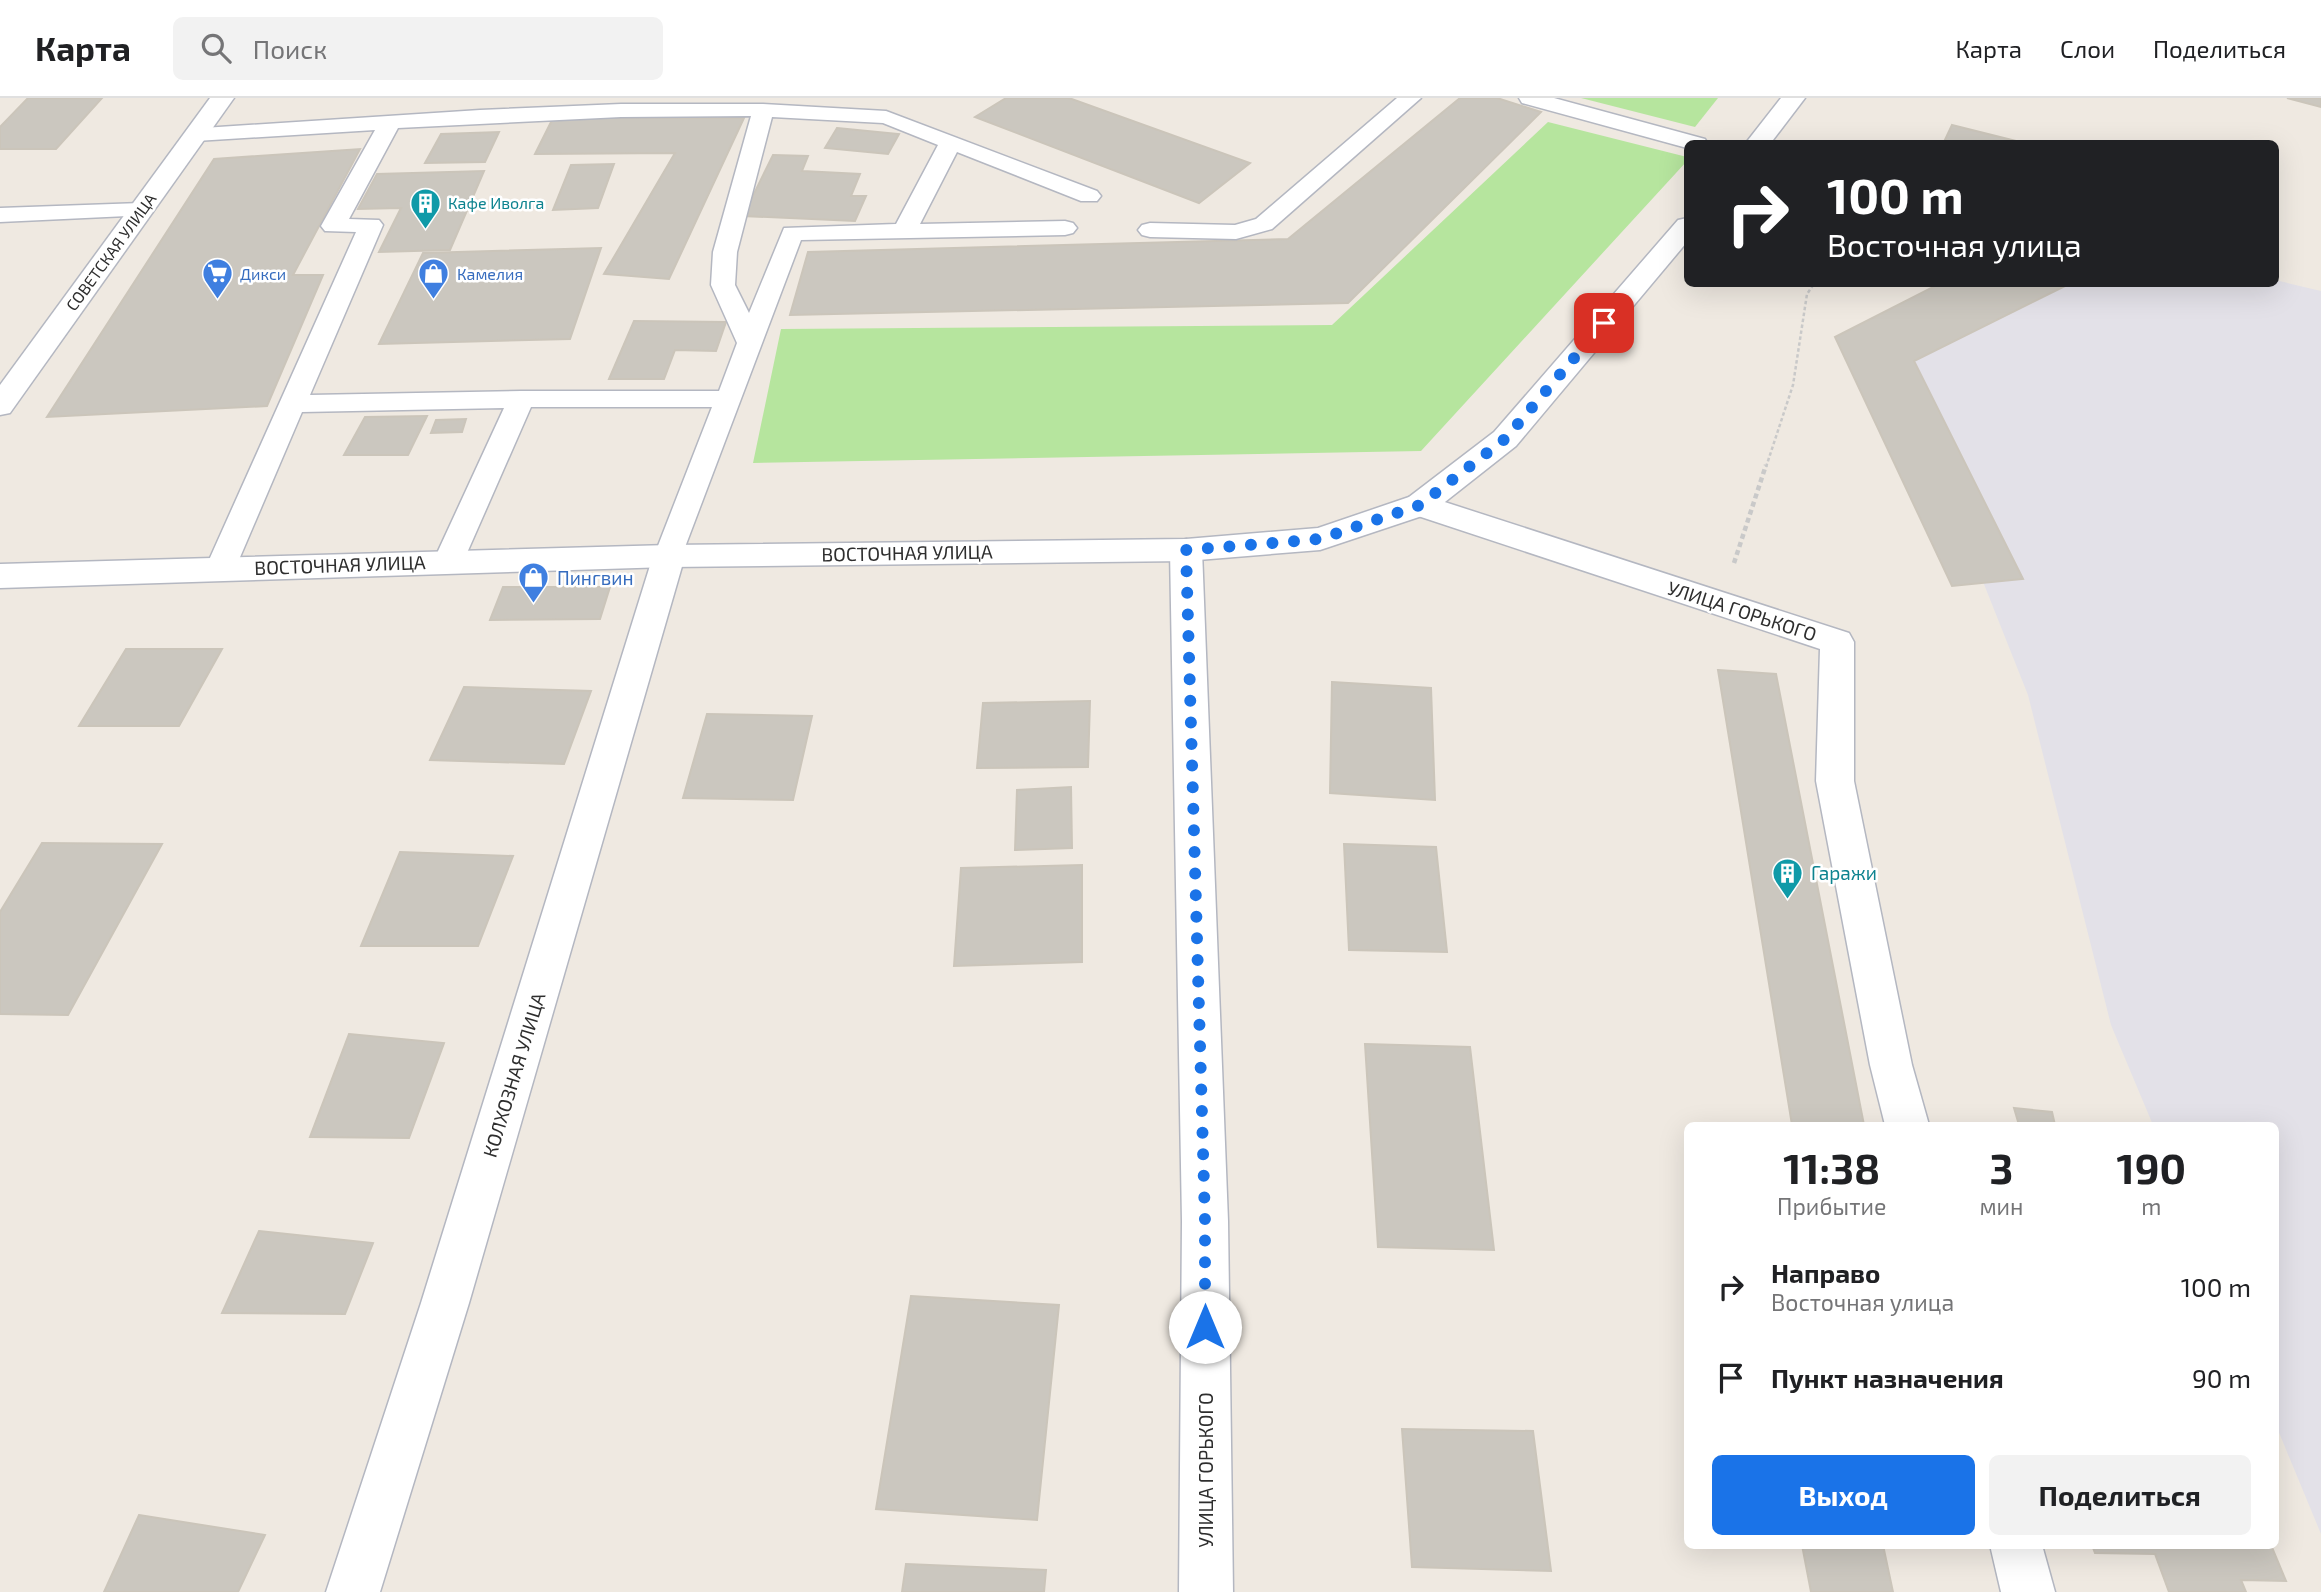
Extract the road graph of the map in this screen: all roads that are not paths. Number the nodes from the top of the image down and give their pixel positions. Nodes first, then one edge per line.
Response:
1 (222, 98) edge
2 (376, 98) edge
3 (1410, 98) edge
4 (1530, 98) edge
5 (1793, 98) edge
6 (769, 104) edge
7 (390, 122) junction
8 (361, 126) junction
9 (196, 134) junction
10 (1684, 140) edge
11 (1759, 140) edge
12 (950, 144) junction
13 (1088, 195) dead end
14 (141, 211) junction
15 (0, 215) edge
16 (1065, 228) dead end
17 (1150, 230) dead end
18 (1684, 230) edge
19 (904, 231) junction
20 (750, 343) junction
21 (521, 399) junction
22 (729, 399) junction
23 (293, 404) junction
24 (0, 406) edge
25 (1420, 505) junction
26 (1186, 550) junction
27 (669, 556) junction
28 (448, 562) junction
29 (220, 569) junction
30 (0, 576) edge
31 (1906, 1122) edge
32 (2017, 1549) edge
33 (353, 1592) edge
34 (1206, 1592) edge
35 (2028, 1592) edge

1 - 9 main road, СОВЕТСКАЯ УЛИЦА
2 - 8 lane
3 - 17 lane
4 - 10 lane
5 - 11 main road
6 - 7 lane
6 - 12 lane
6 - 20 lane
7 - 8 lane
7 - 23 lane
8 - 9 lane
9 - 14 main road, СОВЕТСКАЯ УЛИЦА
12 - 13 lane
12 - 19 lane
14 - 15 lane
14 - 24 main road, СОВЕТСКАЯ УЛИЦА
16 - 19 lane
18 - 25 main road, ВОСТОЧНАЯ УЛИЦА
19 - 20 lane
20 - 22 lane
21 - 22 lane
21 - 23 lane
21 - 28 lane
22 - 27 lane
23 - 29 lane
25 - 26 main road, ВОСТОЧНАЯ УЛИЦА
25 - 31 main road, УЛИЦА ГОРЬКОГО
26 - 27 main road, ВОСТОЧНАЯ УЛИЦА
26 - 34 main road, УЛИЦА ГОРЬКОГО
27 - 28 main road, ВОСТОЧНАЯ УЛИЦА
27 - 33 main road, КОЛХОЗНАЯ УЛИЦА
28 - 29 main road, ВОСТОЧНАЯ УЛИЦА
29 - 30 main road, ВОСТОЧНАЯ УЛИЦА
32 - 35 main road

